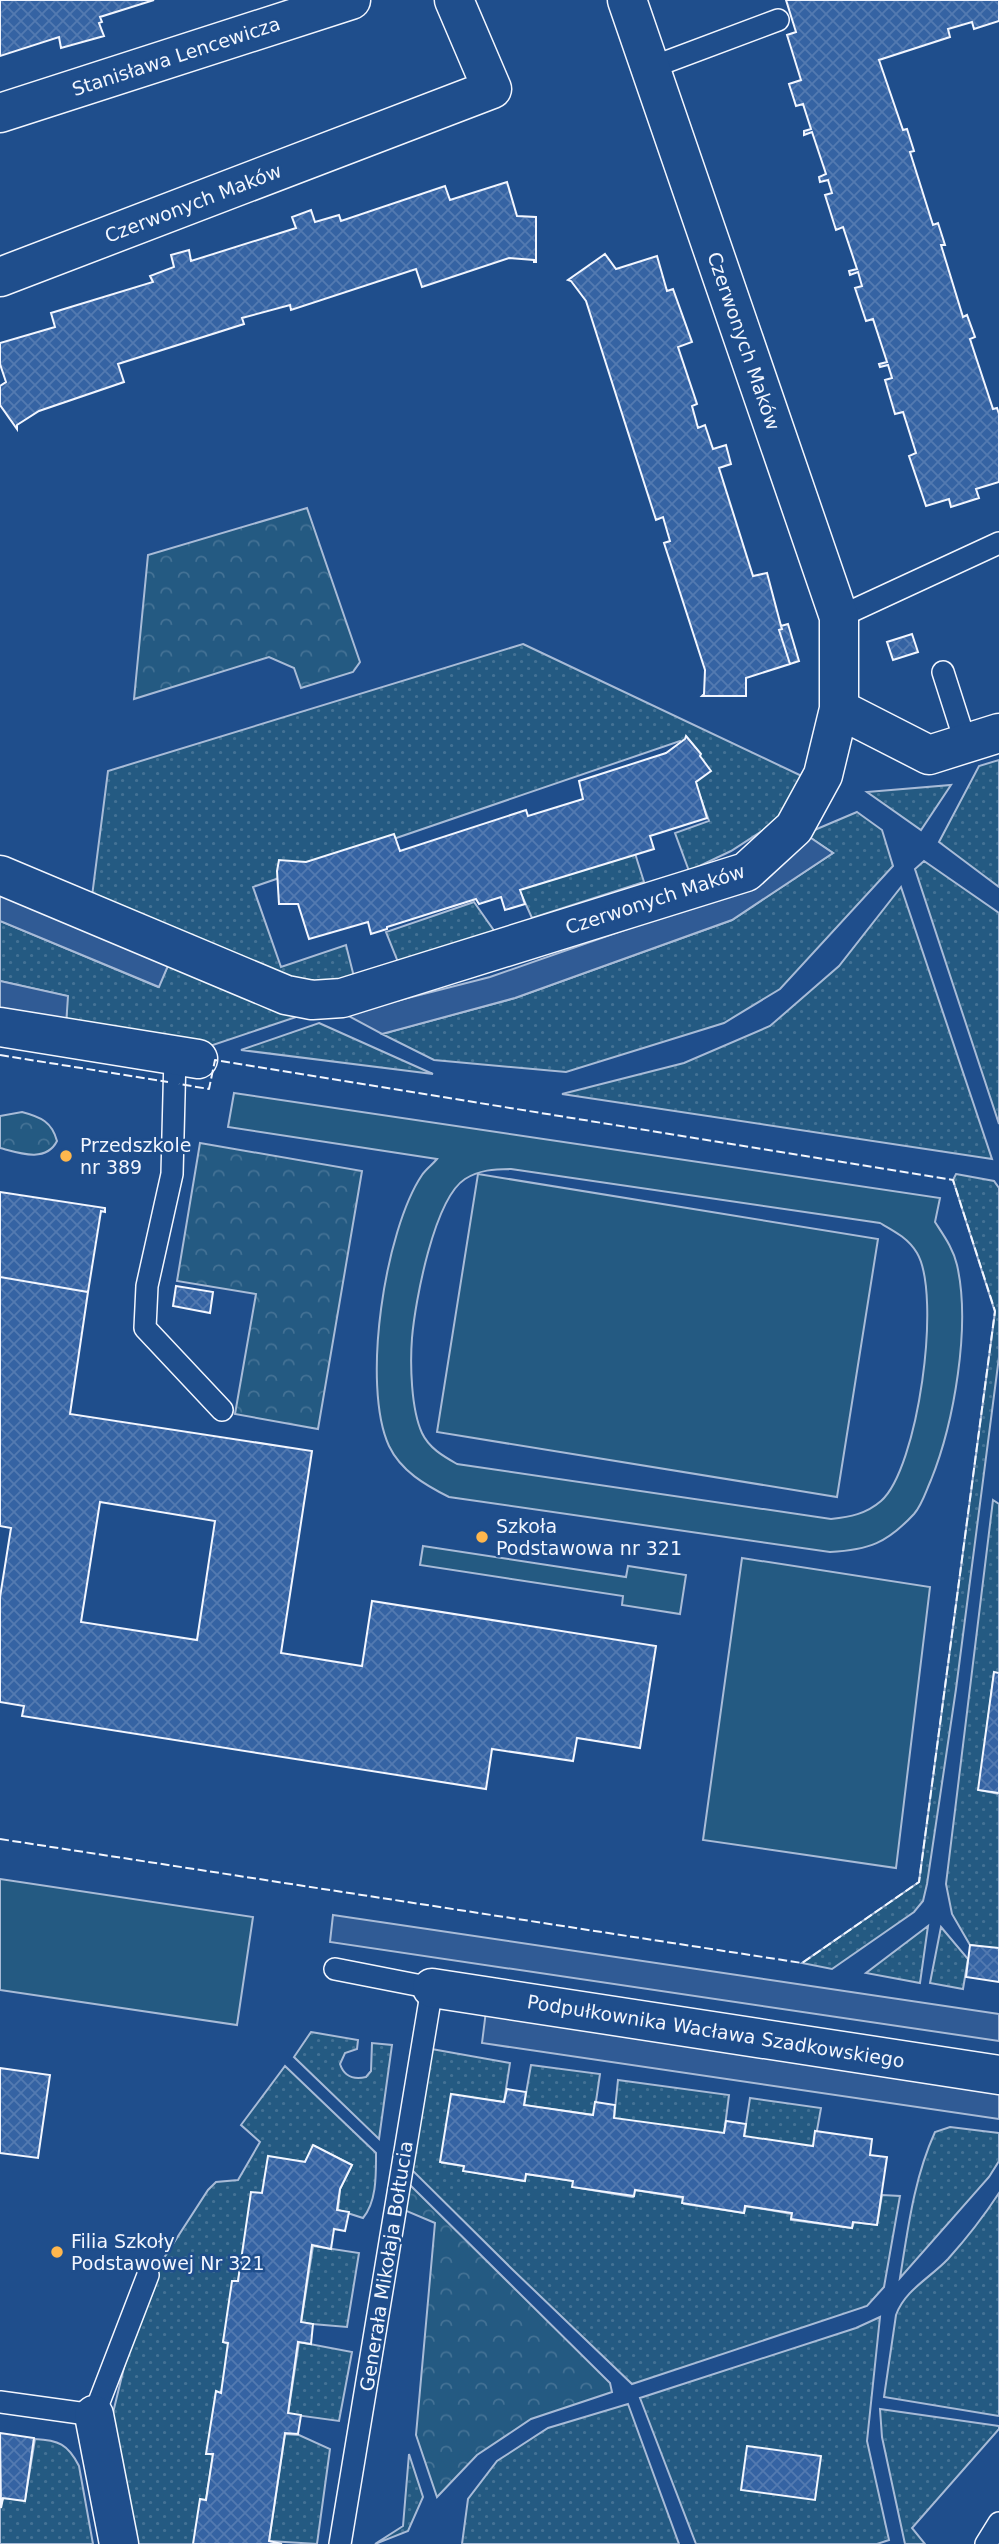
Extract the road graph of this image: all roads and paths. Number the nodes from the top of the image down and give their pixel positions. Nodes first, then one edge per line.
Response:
1 (352, 0) edge
2 (454, 0) edge
3 (627, 0) edge
4 (778, 20) dead end
5 (650, 68) junction
6 (0, 113) edge
7 (0, 277) edge
8 (999, 543) edge
9 (839, 617) junction
10 (943, 672) dead end
11 (839, 709) junction
12 (983, 738) edge
13 (0, 875) edge
14 (0, 1027) edge
15 (186, 1058) joint
16 (222, 1410) dead end
17 (335, 1969) dead end
18 (432, 1987) junction
19 (999, 2075) edge
20 (148, 2275) dead end
21 (0, 2402) edge
22 (94, 2415) junction
23 (999, 2523) edge
24 (119, 2544) edge
25 (340, 2544) edge
26 (986, 2544) edge

1 - 6 street, Stanisława Lencewicza
2 - 7 street, Czerwonych Maków
3 - 5 street, Czerwonych Maków
4 - 5 lane
5 - 9 street, Czerwonych Maków
8 - 9 lane
9 - 11 street, Czerwonych Maków
10 - 12 lane
11 - 12 street
11 - 13 street, Czerwonych Maków
14 - 15 street
15 - 16 lane
17 - 18 lane
18 - 19 street, Podpułkownika Wacława Szadkowskiego
18 - 25 lane, Generała Mikołaja Bołtucia
20 - 22 lane
21 - 22 lane
22 - 24 street
23 - 26 lane

